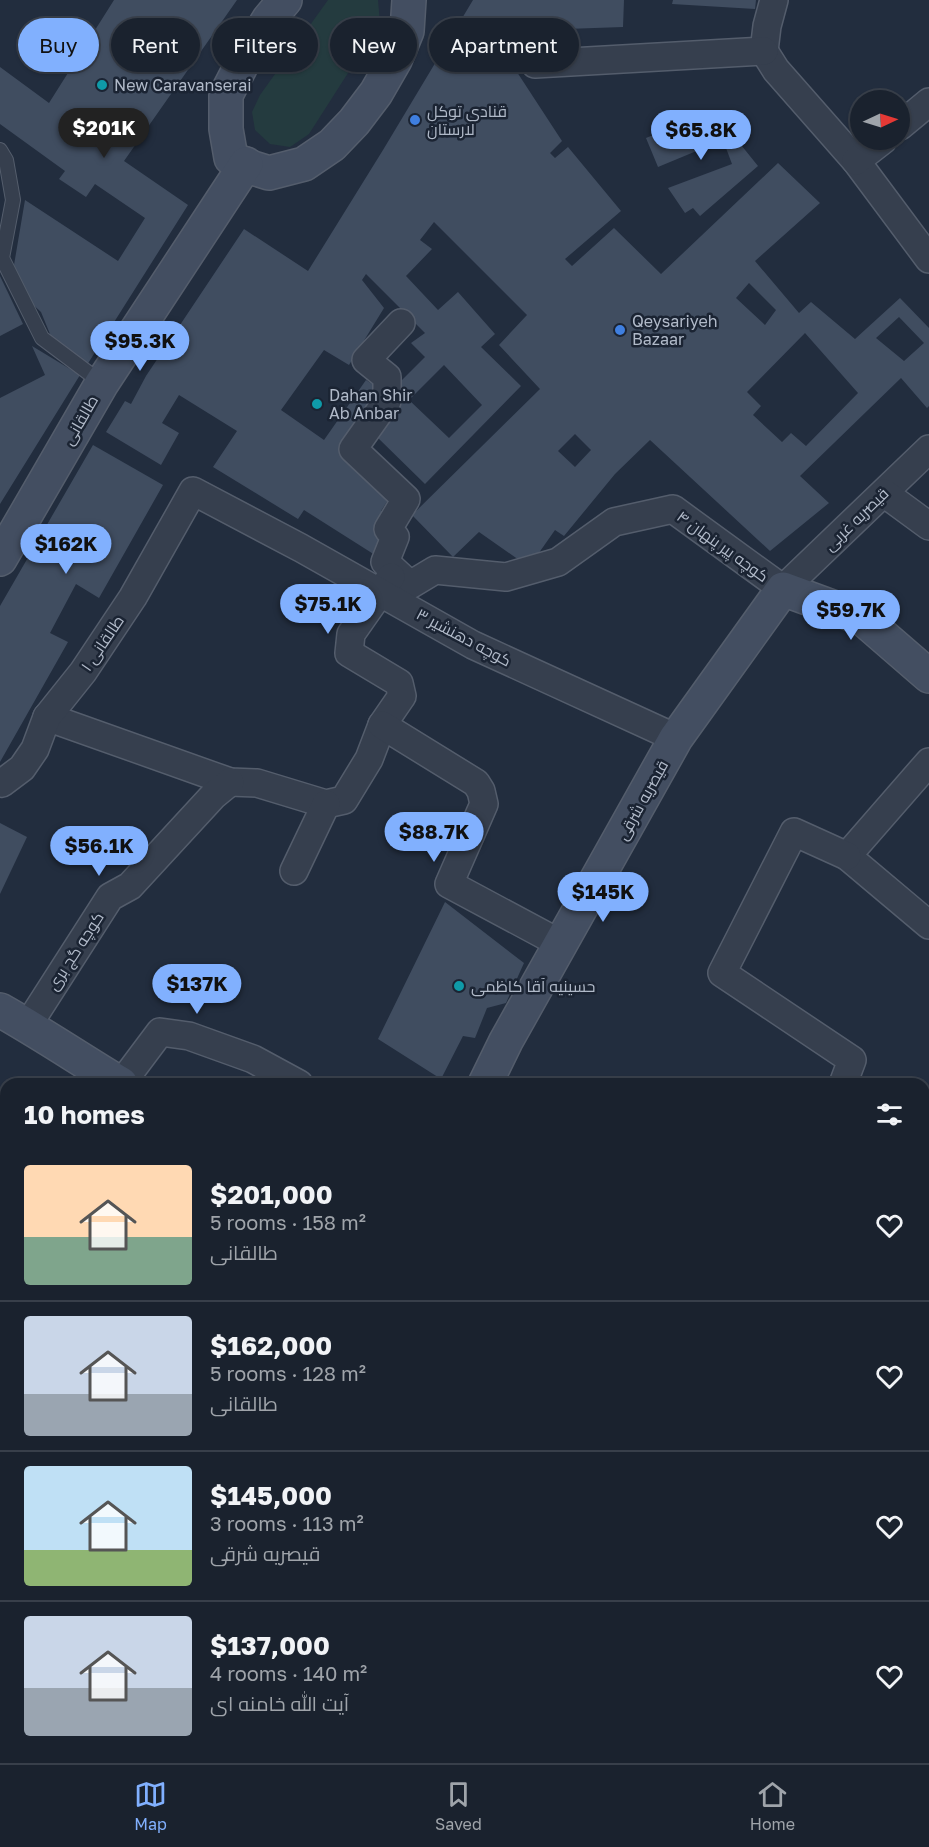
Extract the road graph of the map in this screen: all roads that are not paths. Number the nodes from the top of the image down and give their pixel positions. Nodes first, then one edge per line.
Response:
1 (285, 0) edge
2 (409, 0) edge
3 (774, 0) edge
4 (764, 51) junction
5 (579, 62) edge
6 (929, 102) edge
7 (910, 118) edge
8 (0, 150) edge
9 (870, 150) edge
10 (856, 161) junction
11 (246, 164) junction
12 (1, 259) edge
13 (929, 259) edge
14 (401, 323) dead end
15 (102, 383) junction
16 (929, 449) edge
17 (193, 491) joint
18 (884, 493) junction
19 (929, 526) edge
20 (0, 559) edge
21 (388, 582) junction
22 (783, 589) junction
23 (929, 676) edge
24 (47, 717) junction
25 (382, 725) junction
26 (676, 738) junction
27 (929, 762) edge
28 (0, 782) edge
29 (230, 782) junction
30 (326, 804) junction
31 (847, 856) junction
32 (294, 872) dead end
33 (929, 925) edge
34 (561, 944) junction
35 (14, 1018) edge
36 (111, 1078) edge
37 (126, 1078) edge
38 (288, 1078) edge
39 (488, 1078) edge
40 (845, 1078) edge

1 - 11 main road
2 - 11 main road
3 - 4 street
4 - 5 street
4 - 10 street
6 - 7 street
8 - 12 lane
9 - 10 street
10 - 13 street
11 - 15 main road, طالقانی
12 - 15 lane
14 - 21 street
15 - 20 main road, طالقانی
16 - 18 street, قیصریه غربی
17 - 21 street, کوچه دهنشیر ۳
17 - 24 street, طالقانی ۱
18 - 19 street
18 - 22 street, قیصریه غربی
21 - 22 street, کوچه پیر پنهان ۴
21 - 25 street
21 - 26 street, کوچه دهنشیر ۳
22 - 23 main road
22 - 26 main road, قیصریه شرقی
24 - 28 street, طالقانی ۱
24 - 29 street
25 - 30 street
25 - 34 street
26 - 34 main road, قیصریه شرقی
27 - 31 street
29 - 30 street
29 - 35 street, کوچه گچ بری
30 - 32 street
31 - 33 street
31 - 40 street
34 - 39 main road, قیصریه شرقی
35 - 36 main road
37 - 38 street

